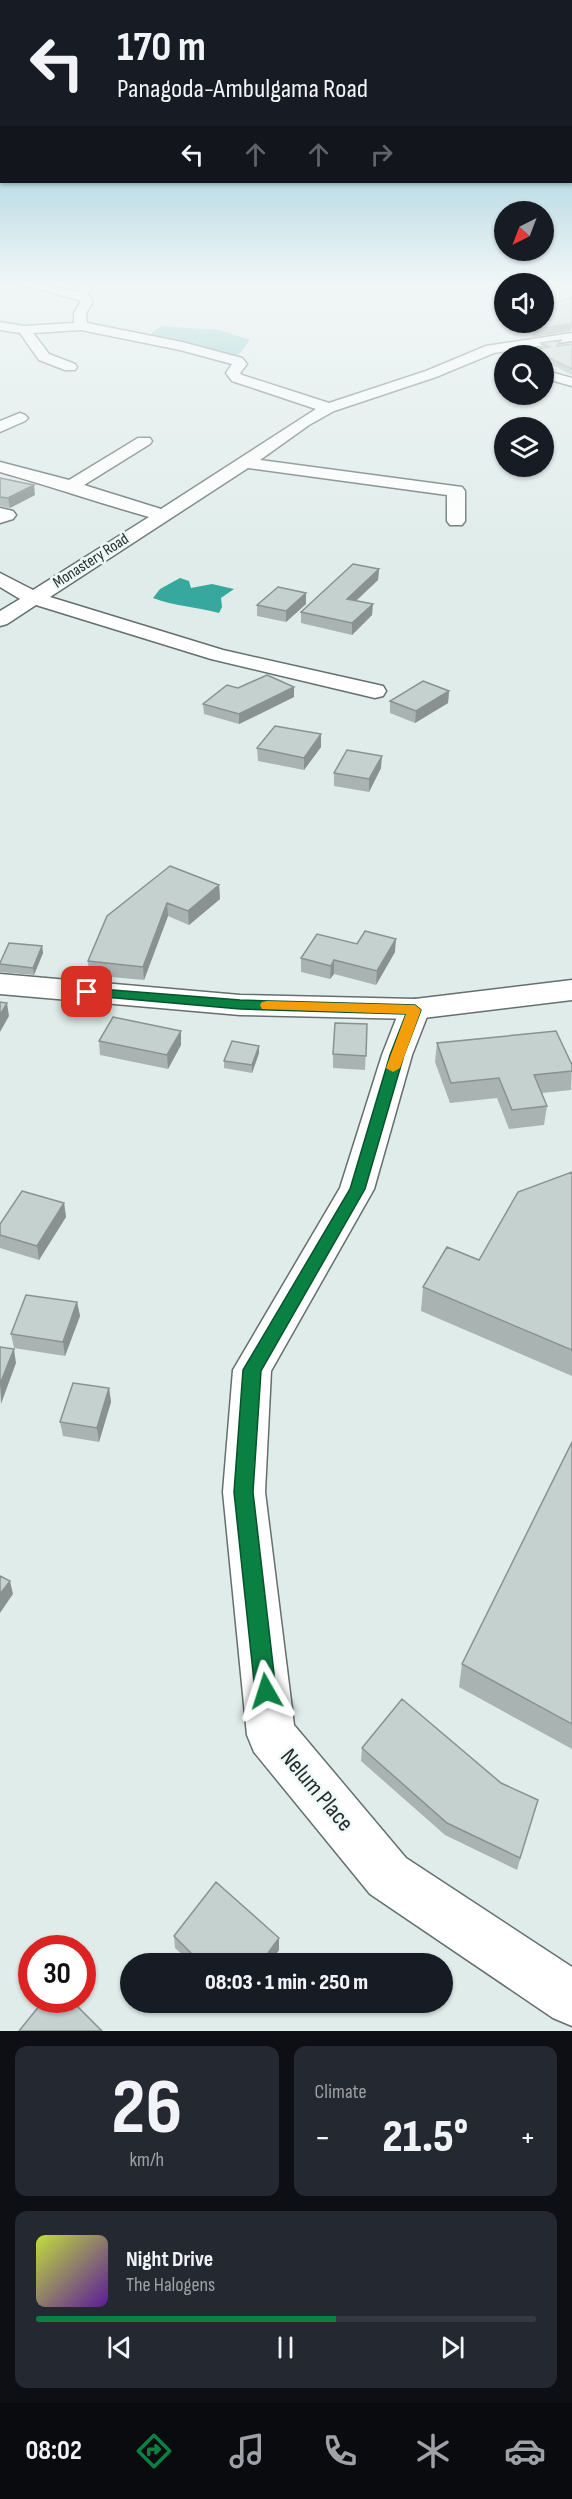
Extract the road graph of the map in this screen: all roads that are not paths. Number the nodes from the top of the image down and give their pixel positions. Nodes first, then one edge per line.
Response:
1 (236, 377) edge
2 (423, 377) edge
3 (554, 377) edge
4 (572, 382) edge
5 (329, 408) junction
6 (20, 418) dead end
7 (0, 428) edge
8 (144, 441) dead end
9 (245, 463) junction
10 (0, 467) edge
11 (71, 486) junction
12 (0, 513) edge
13 (162, 515) junction
14 (0, 518) edge
15 (456, 521) dead end
16 (0, 579) edge
17 (33, 598) junction
18 (0, 620) edge
19 (375, 691) dead end
20 (0, 984) edge
21 (572, 990) edge
22 (415, 1010) junction
23 (572, 1999) edge

1 - 5 street
2 - 5 street, Monastery Road
3 - 4 street
5 - 9 street, Monastery Road
6 - 7 street
8 - 11 street
9 - 13 street, Monastery Road
9 - 15 street
10 - 11 street
11 - 13 street
12 - 14 street
13 - 17 street, Monastery Road
16 - 17 street
17 - 18 street, Monastery Road
17 - 19 street
20 - 22 main road
21 - 22 main road
22 - 23 street, Nelum Place

